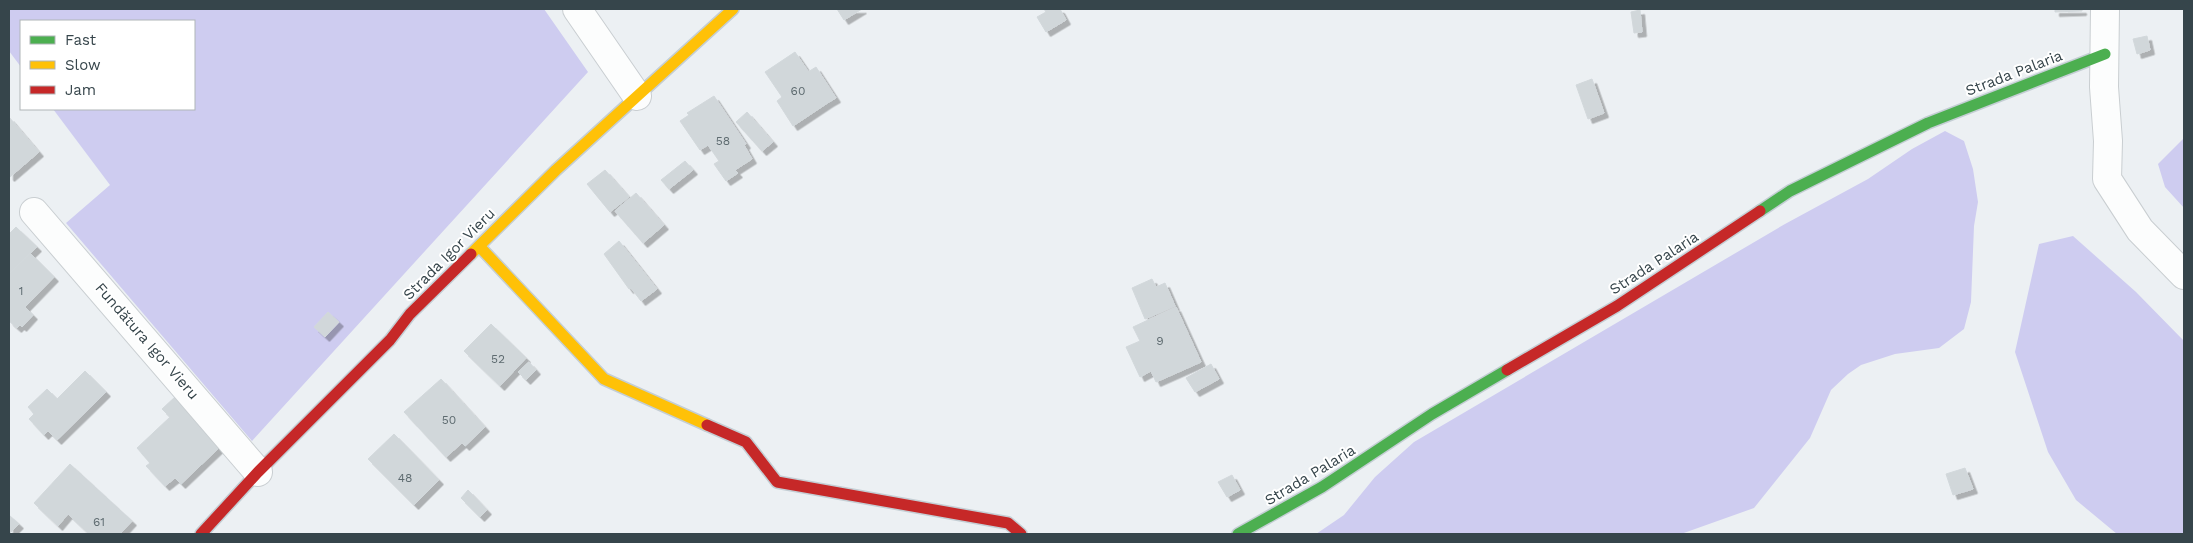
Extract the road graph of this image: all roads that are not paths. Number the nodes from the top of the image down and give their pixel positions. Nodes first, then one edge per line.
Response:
1 (577, 9) edge
2 (733, 9) edge
3 (2105, 9) edge
4 (2105, 54) junction
5 (637, 96) junction
6 (34, 212) dead end
7 (479, 246) junction
8 (2184, 275) edge
9 (258, 472) junction
10 (200, 534) edge
11 (1021, 534) edge
12 (1238, 534) edge

1 - 5 street
2 - 5 street, Strada Igor Vieru
3 - 4 street
4 - 8 street
4 - 12 street, Strada Palaria
5 - 7 street, Strada Igor Vieru
6 - 9 street, Fundătura Igor Vieru
7 - 9 street, Strada Igor Vieru
7 - 11 street
9 - 10 street, Strada Igor Vieru

